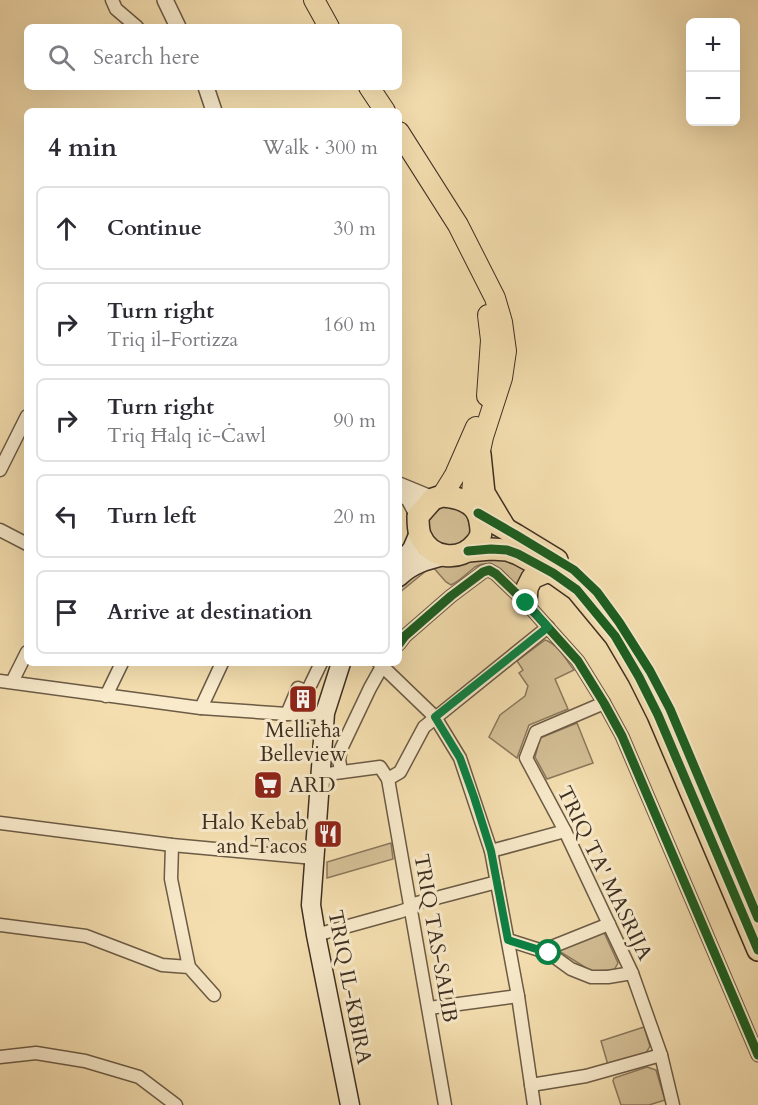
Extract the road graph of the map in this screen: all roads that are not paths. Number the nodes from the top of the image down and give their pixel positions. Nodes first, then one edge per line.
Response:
1 (112, 0) edge
2 (165, 0) edge
3 (314, 0) edge
4 (134, 24) edge
5 (177, 24) edge
6 (327, 24) edge
7 (207, 90) edge
8 (371, 90) edge
9 (213, 108) edge
10 (384, 108) edge
11 (402, 137) edge
12 (479, 269) junction
13 (24, 422) edge
14 (480, 454) junction
15 (0, 470) edge
16 (402, 486) edge
17 (402, 494) edge
18 (438, 498) junction
19 (474, 509) junction
20 (419, 525) junction
21 (506, 529) junction
22 (0, 530) edge
23 (24, 542) edge
24 (468, 551) junction
25 (444, 556) junction
26 (402, 562) edge
27 (553, 573) junction
28 (402, 574) edge
29 (526, 603) junction
30 (548, 627) junction
31 (402, 640) edge
32 (24, 656) edge
33 (121, 666) edge
34 (221, 666) edge
35 (320, 666) edge
36 (340, 666) edge
37 (381, 666) edge
38 (384, 666) edge
39 (6, 681) edge
40 (106, 696) junction
41 (604, 703) junction
42 (201, 708) junction
43 (287, 714) junction
44 (325, 714) junction
45 (435, 717) junction
46 (340, 772) junction
47 (320, 775) junction
48 (388, 779) junction
49 (0, 823) edge
50 (565, 831) junction
51 (172, 845) junction
52 (491, 851) junction
53 (314, 858) junction
54 (496, 882) junction
55 (411, 908) junction
56 (758, 918) edge
57 (609, 924) junction
58 (0, 925) edge
59 (315, 935) junction
60 (508, 940) junction
61 (758, 950) edge
62 (549, 953) junction
63 (189, 967) junction
64 (632, 973) junction
65 (214, 994) dead end
66 (518, 996) junction
67 (429, 1008) junction
68 (661, 1055) junction
69 (758, 1055) edge
70 (0, 1057) edge
71 (531, 1085) junction
72 (176, 1105) edge
73 (351, 1105) edge
74 (445, 1105) edge
75 (534, 1105) edge
76 (673, 1105) edge

1 - 4 street
2 - 5 street
3 - 6 main road
7 - 9 street
8 - 10 main road
11 - 12 main road
12 - 14 main road
12 - 18 main road
13 - 15 street
14 - 19 main road
14 - 21 highway
16 - 18 street
17 - 20 street
18 - 19 highway
18 - 20 highway
19 - 21 highway
19 - 24 highway
20 - 25 highway
20 - 26 main road
21 - 56 highway
22 - 23 street
24 - 25 highway
24 - 27 highway
25 - 28 main road
27 - 29 highway
27 - 61 highway
29 - 30 street
29 - 31 street
30 - 41 street
30 - 45 street
32 - 39 street
33 - 40 street
34 - 42 street
35 - 43 street
36 - 44 main road, TRIQ IL-KBIRA
37 - 46 street
38 - 45 street
39 - 40 street
40 - 42 street
41 - 50 street, TRIQ TA' MASRIJA
41 - 69 street
42 - 43 street
43 - 44 street
44 - 47 main road, TRIQ IL-KBIRA
45 - 48 street
45 - 52 street
46 - 47 street
46 - 48 street
47 - 53 main road, TRIQ IL-KBIRA
48 - 55 street, TRIQ TAS-SALIB
49 - 51 street
50 - 52 street
50 - 57 street, TRIQ TA' MASRIJA
51 - 53 street
51 - 63 street
52 - 54 street
53 - 59 main road, TRIQ IL-KBIRA
54 - 55 street
54 - 60 street
55 - 59 street
55 - 67 street, TRIQ TAS-SALIB
57 - 62 street
57 - 64 street, TRIQ TA' MASRIJA
58 - 63 street
59 - 73 main road, TRIQ IL-KBIRA
60 - 62 street
60 - 66 street
62 - 64 street
63 - 65 street
64 - 68 street, TRIQ TA' MASRIJA
66 - 67 street
66 - 71 street
67 - 74 street, TRIQ TAS-SALIB
68 - 71 street
68 - 76 street, TRIQ TA' MASRIJA
70 - 72 street
71 - 75 street

